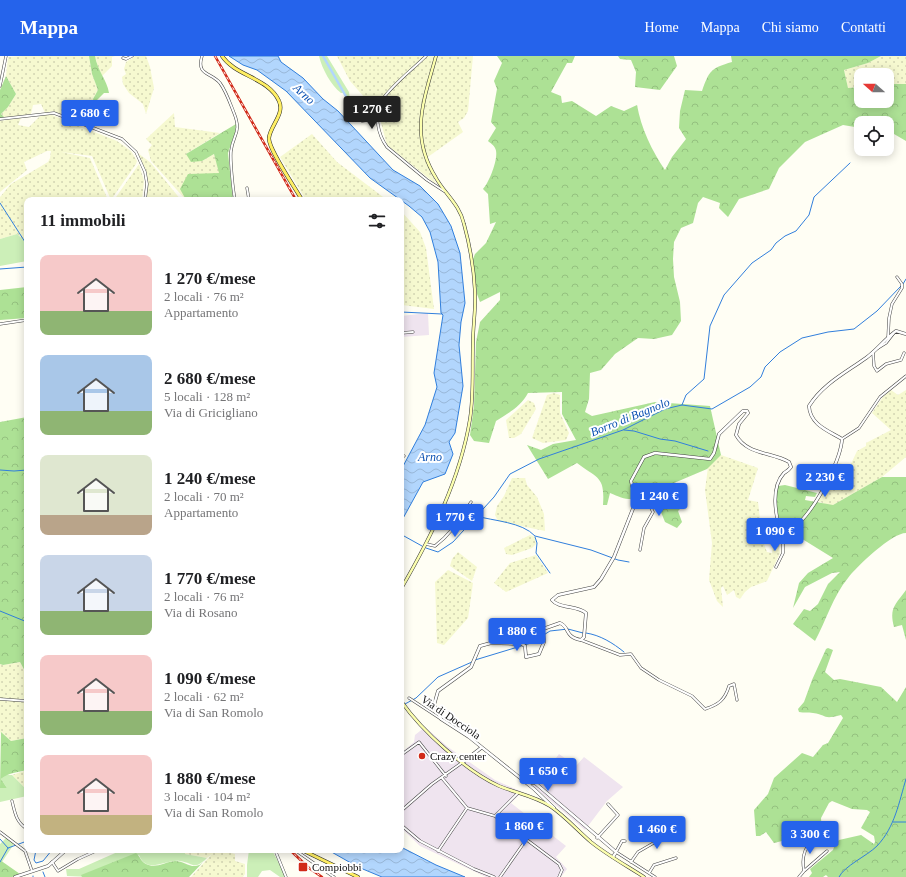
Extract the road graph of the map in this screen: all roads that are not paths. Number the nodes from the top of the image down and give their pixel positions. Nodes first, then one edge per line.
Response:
1 (6, 56) edge
2 (132, 56) edge
3 (202, 56) edge
4 (222, 56) edge
5 (426, 56) edge
6 (436, 56) edge
7 (123, 58) dead end
8 (0, 86) edge
9 (352, 101) dead end
10 (0, 119) edge
11 (378, 119) junction
12 (247, 188) dead end
13 (444, 191) junction
14 (145, 197) edge
15 (235, 197) edge
16 (248, 197) edge
17 (300, 197) edge
18 (897, 277) dead end
19 (24, 320) edge
20 (0, 324) edge
21 (413, 332) dead end
22 (404, 333) edge
23 (894, 333) junction
24 (906, 334) edge
25 (888, 338) junction
26 (877, 349) junction
27 (874, 352) junction
28 (904, 353) dead end
29 (906, 376) edge
30 (842, 439) junction
31 (637, 499) junction
32 (471, 502) dead end
33 (784, 540) junction
34 (426, 544) junction
35 (640, 550) dead end
36 (776, 567) dead end
37 (404, 584) edge
38 (581, 640) junction
39 (409, 698) dead end
40 (0, 699) edge
41 (737, 700) dead end
42 (24, 701) edge
43 (404, 705) edge
44 (440, 719) junction
45 (481, 748) junction
46 (404, 753) edge
47 (463, 762) junction
48 (446, 776) junction
49 (442, 778) junction
50 (528, 784) junction
51 (518, 792) junction
52 (12, 800) dead end
53 (608, 804) dead end
54 (404, 807) edge
55 (467, 808) junction
56 (557, 811) junction
57 (494, 816) junction
58 (24, 827) edge
59 (404, 828) edge
60 (667, 830) dead end
61 (0, 832) edge
62 (829, 836) dead end
63 (597, 838) junction
64 (526, 840) junction
65 (625, 841) dead end
66 (24, 850) edge
67 (438, 851) junction
68 (827, 851) dead end
69 (616, 852) junction
70 (26, 853) edge
71 (62, 853) edge
72 (91, 853) edge
73 (276, 853) edge
74 (299, 853) edge
75 (308, 853) edge
76 (613, 857) junction
77 (676, 858) dead end
78 (52, 862) junction
79 (631, 862) junction
80 (32, 871) junction
81 (804, 871) junction
82 (648, 873) junction
83 (15, 877) edge
84 (286, 877) edge
85 (334, 877) edge
86 (358, 877) edge
87 (494, 877) edge
88 (500, 877) edge
89 (559, 877) edge
90 (644, 877) edge
91 (655, 877) edge
92 (799, 877) edge

1 - 8 street
2 - 7 street
3 - 15 street
4 - 17 main road
5 - 11 street
6 - 13 main road
9 - 11 street
10 - 14 street
11 - 13 street
12 - 16 street
13 - 34 main road
18 - 25 street
19 - 20 street
21 - 22 street
23 - 24 street
23 - 25 street
23 - 26 street
25 - 26 street
26 - 27 street
27 - 28 street
27 - 30 street
29 - 30 street
30 - 33 street
31 - 33 street
31 - 35 street
31 - 38 street
32 - 34 street
33 - 36 street
34 - 37 main road
38 - 41 street
38 - 44 street
39 - 44 street, Via di Docciola
40 - 42 street
43 - 47 main road
44 - 45 street, Via di Docciola
45 - 47 street
45 - 50 street, Via di Docciola
46 - 48 street
47 - 48 street
47 - 51 main road
48 - 49 street
49 - 54 street
49 - 55 street
50 - 56 street, Via di Docciola
50 - 63 street
51 - 56 main road
51 - 57 street
52 - 58 street
53 - 63 street
55 - 57 street
55 - 67 street
56 - 76 main road
57 - 64 street
59 - 67 street
60 - 79 street
61 - 66 street
62 - 81 street
63 - 69 street
64 - 88 street
64 - 89 street
65 - 69 street
67 - 87 street
68 - 81 street
69 - 76 street
69 - 79 street
70 - 80 street
71 - 78 street
72 - 78 street
73 - 84 street
74 - 85 street
75 - 86 main road
76 - 90 main road
77 - 82 street
78 - 80 street
79 - 82 street
80 - 83 street
81 - 92 street
82 - 91 street

